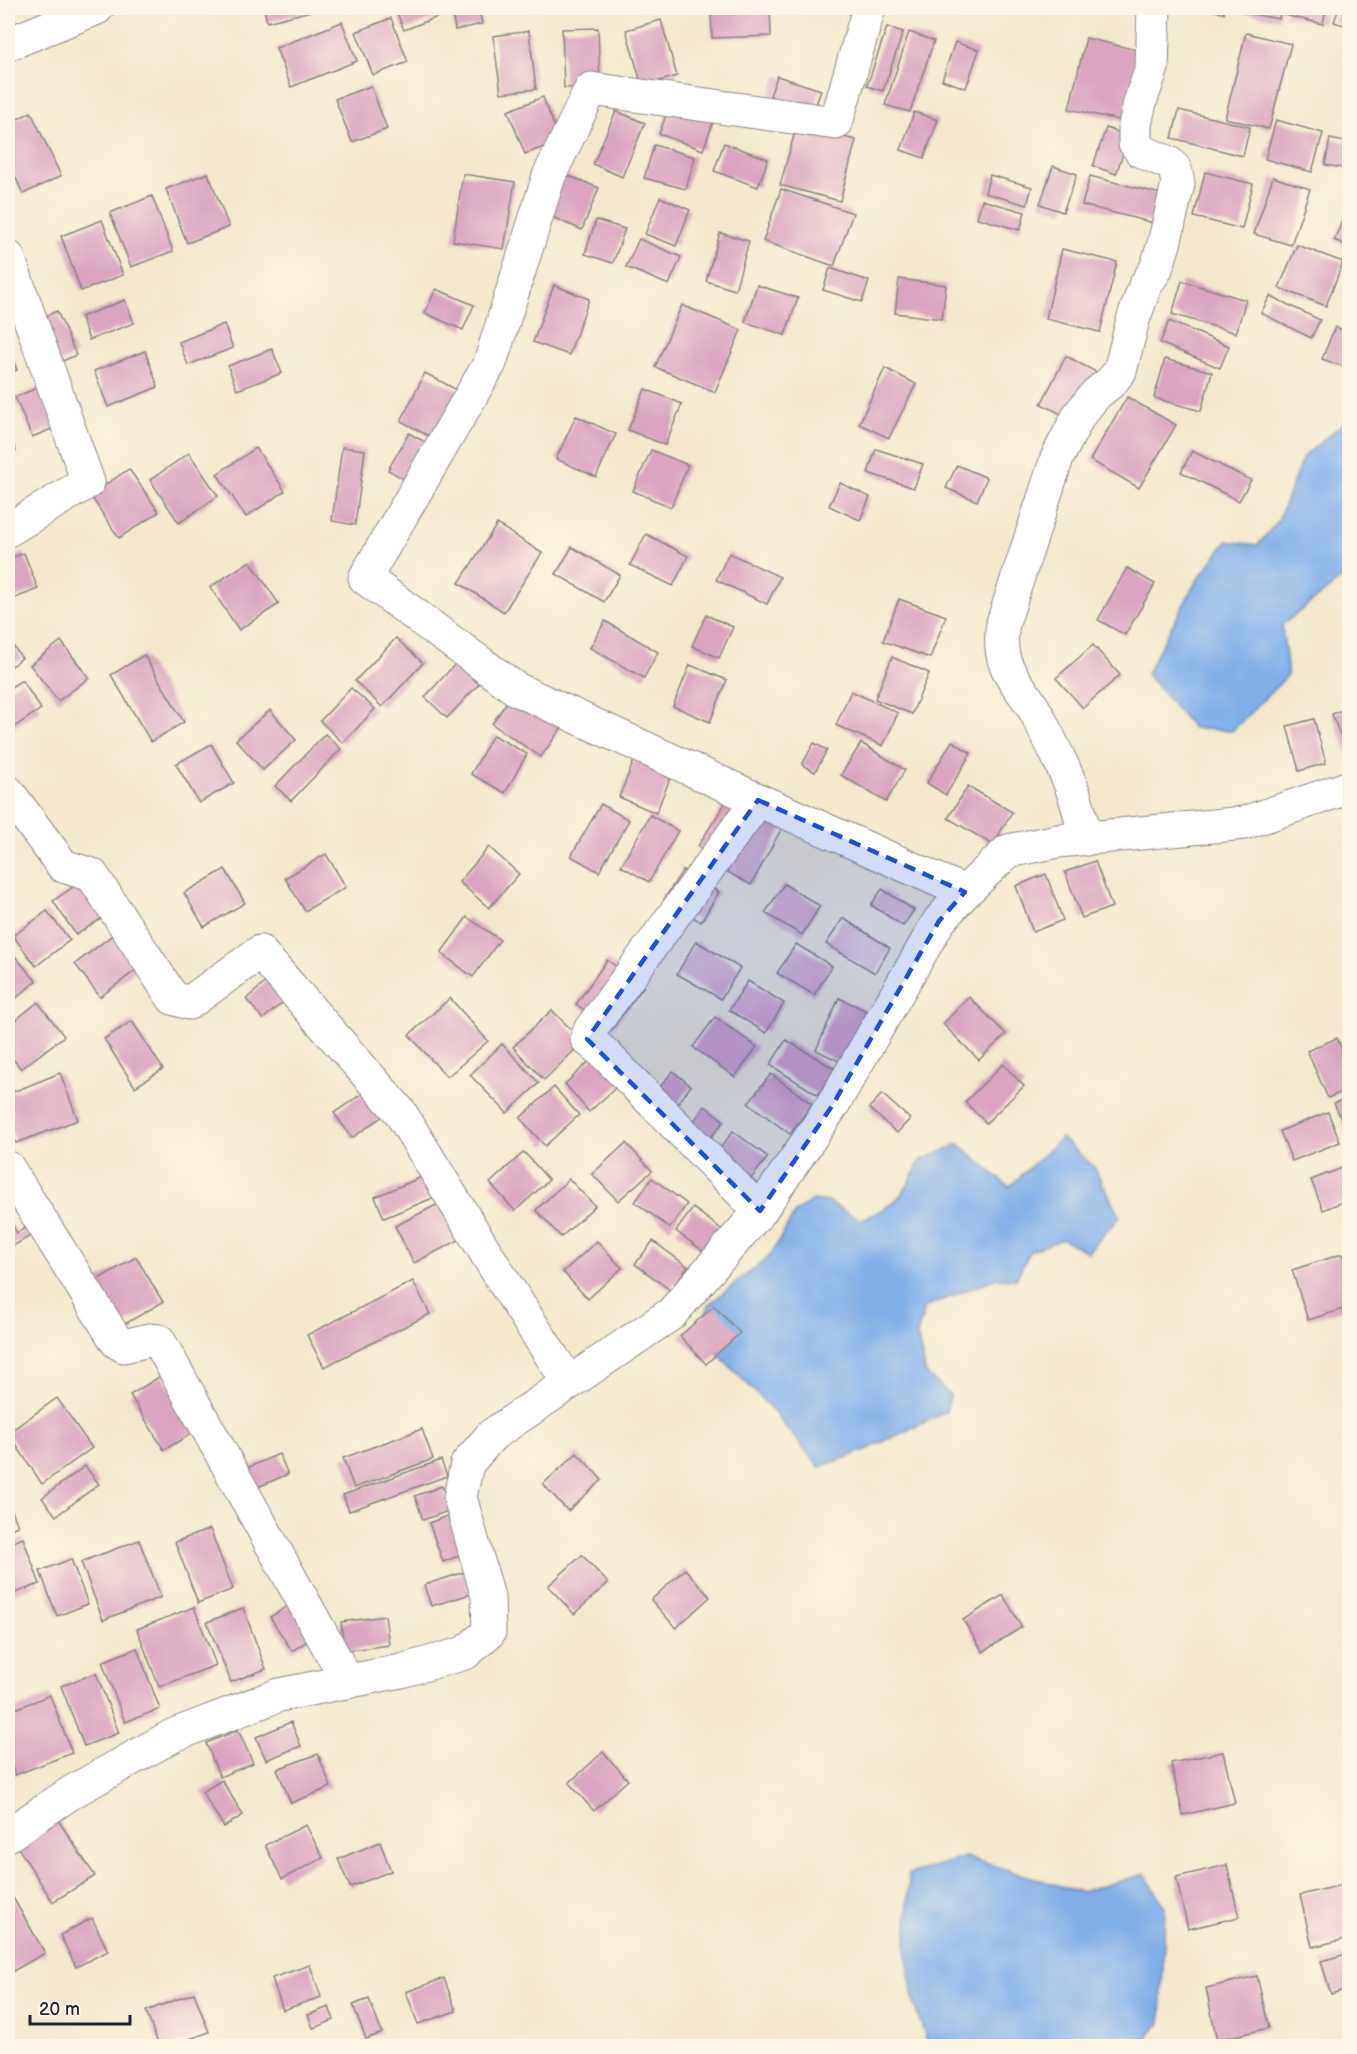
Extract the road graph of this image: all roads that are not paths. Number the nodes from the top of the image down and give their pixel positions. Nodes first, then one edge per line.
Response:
1 (97, 8) edge
2 (869, 8) edge
3 (1154, 8) edge
4 (8, 44) edge
5 (8, 257) edge
6 (8, 530) edge
7 (1350, 787) edge
8 (8, 792) edge
9 (758, 800) junction
10 (1086, 839) junction
11 (965, 892) junction
12 (8, 1168) edge
13 (760, 1211) junction
14 (569, 1383) junction
15 (348, 1682) junction
16 (8, 1835) edge

1 - 4 street
2 - 9 street
3 - 10 street
5 - 6 street
7 - 10 street
8 - 14 street
9 - 11 street
9 - 13 street
10 - 11 street
11 - 13 street
12 - 15 street
13 - 14 street
14 - 15 street
15 - 16 street

